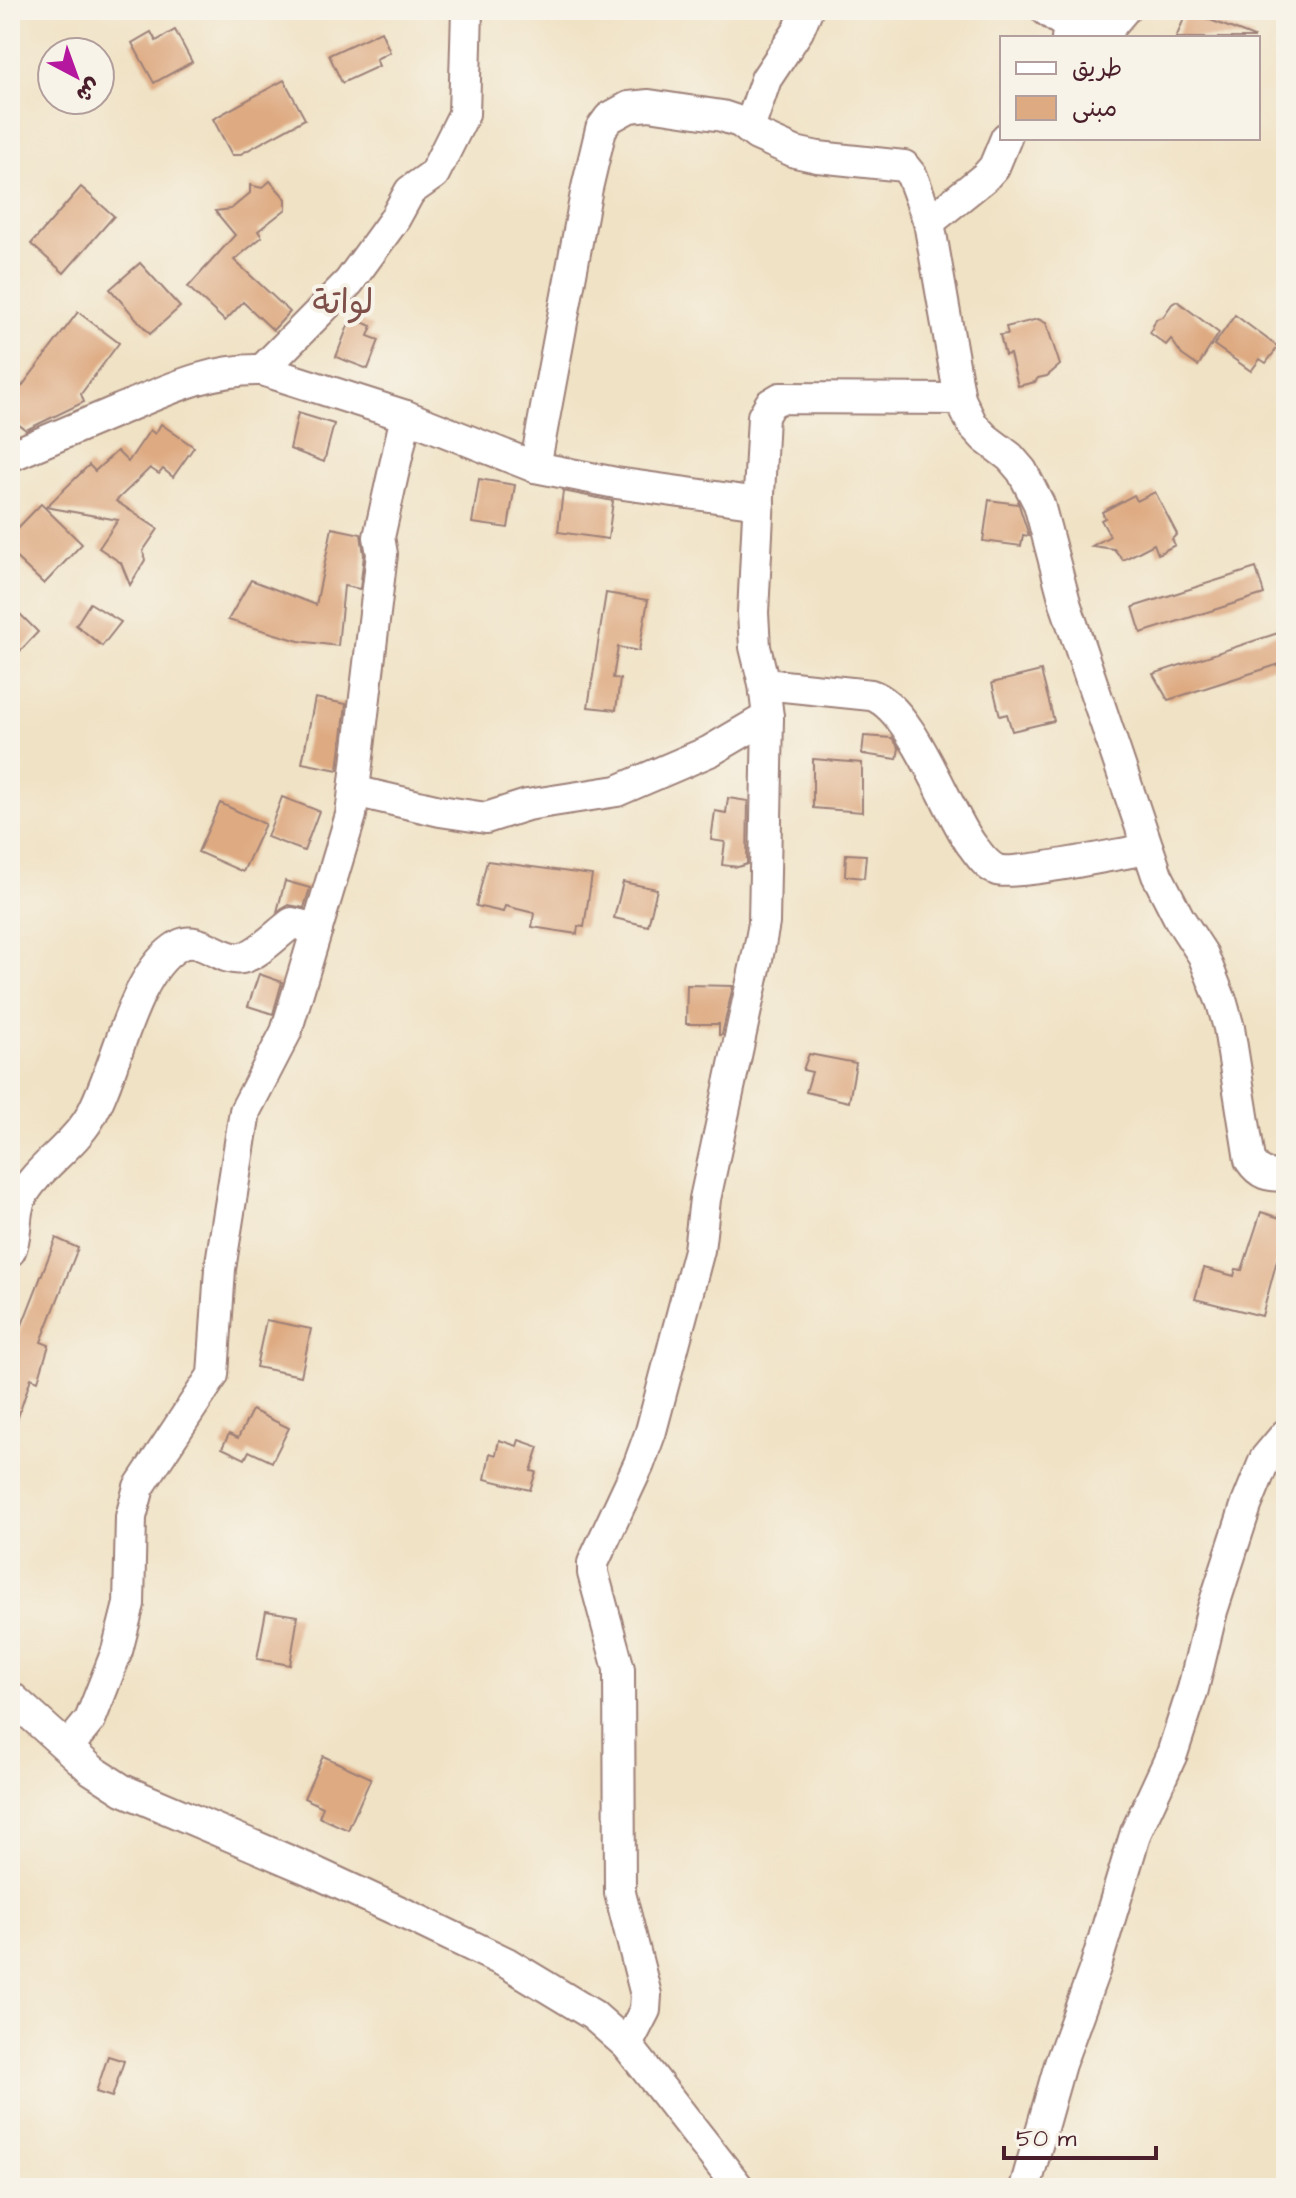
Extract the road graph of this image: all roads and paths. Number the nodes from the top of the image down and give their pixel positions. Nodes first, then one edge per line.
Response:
1 (467, 10) edge
2 (807, 10) edge
3 (1046, 10) edge
4 (1124, 10) edge
5 (1081, 29) edge
6 (749, 129) junction
7 (1005, 140) edge
8 (929, 222) junction
9 (262, 370) junction
10 (960, 399) junction
11 (406, 416) junction
12 (10, 456) edge
13 (535, 467) junction
14 (759, 503) junction
15 (764, 684) junction
16 (768, 717) junction
17 (354, 791) junction
18 (1148, 849) junction
19 (317, 929) junction
20 (1286, 1176) edge
21 (10, 1251) edge
22 (1286, 1434) edge
23 (10, 1696) edge
24 (68, 1747) junction
25 (627, 2045) junction
26 (739, 2188) edge
27 (1025, 2188) edge

1 - 9 street
2 - 6 street
3 - 5 street
4 - 5 street
6 - 8 street
6 - 13 street
7 - 8 street
8 - 10 street
9 - 11 street
9 - 12 street
10 - 14 street
10 - 18 street
11 - 13 street
11 - 17 street
13 - 14 street
14 - 15 street
15 - 16 street
15 - 18 street
16 - 17 street
16 - 25 street
17 - 19 street
18 - 20 street
19 - 21 street
19 - 24 street
22 - 27 street
23 - 24 street
24 - 25 street
25 - 26 street

